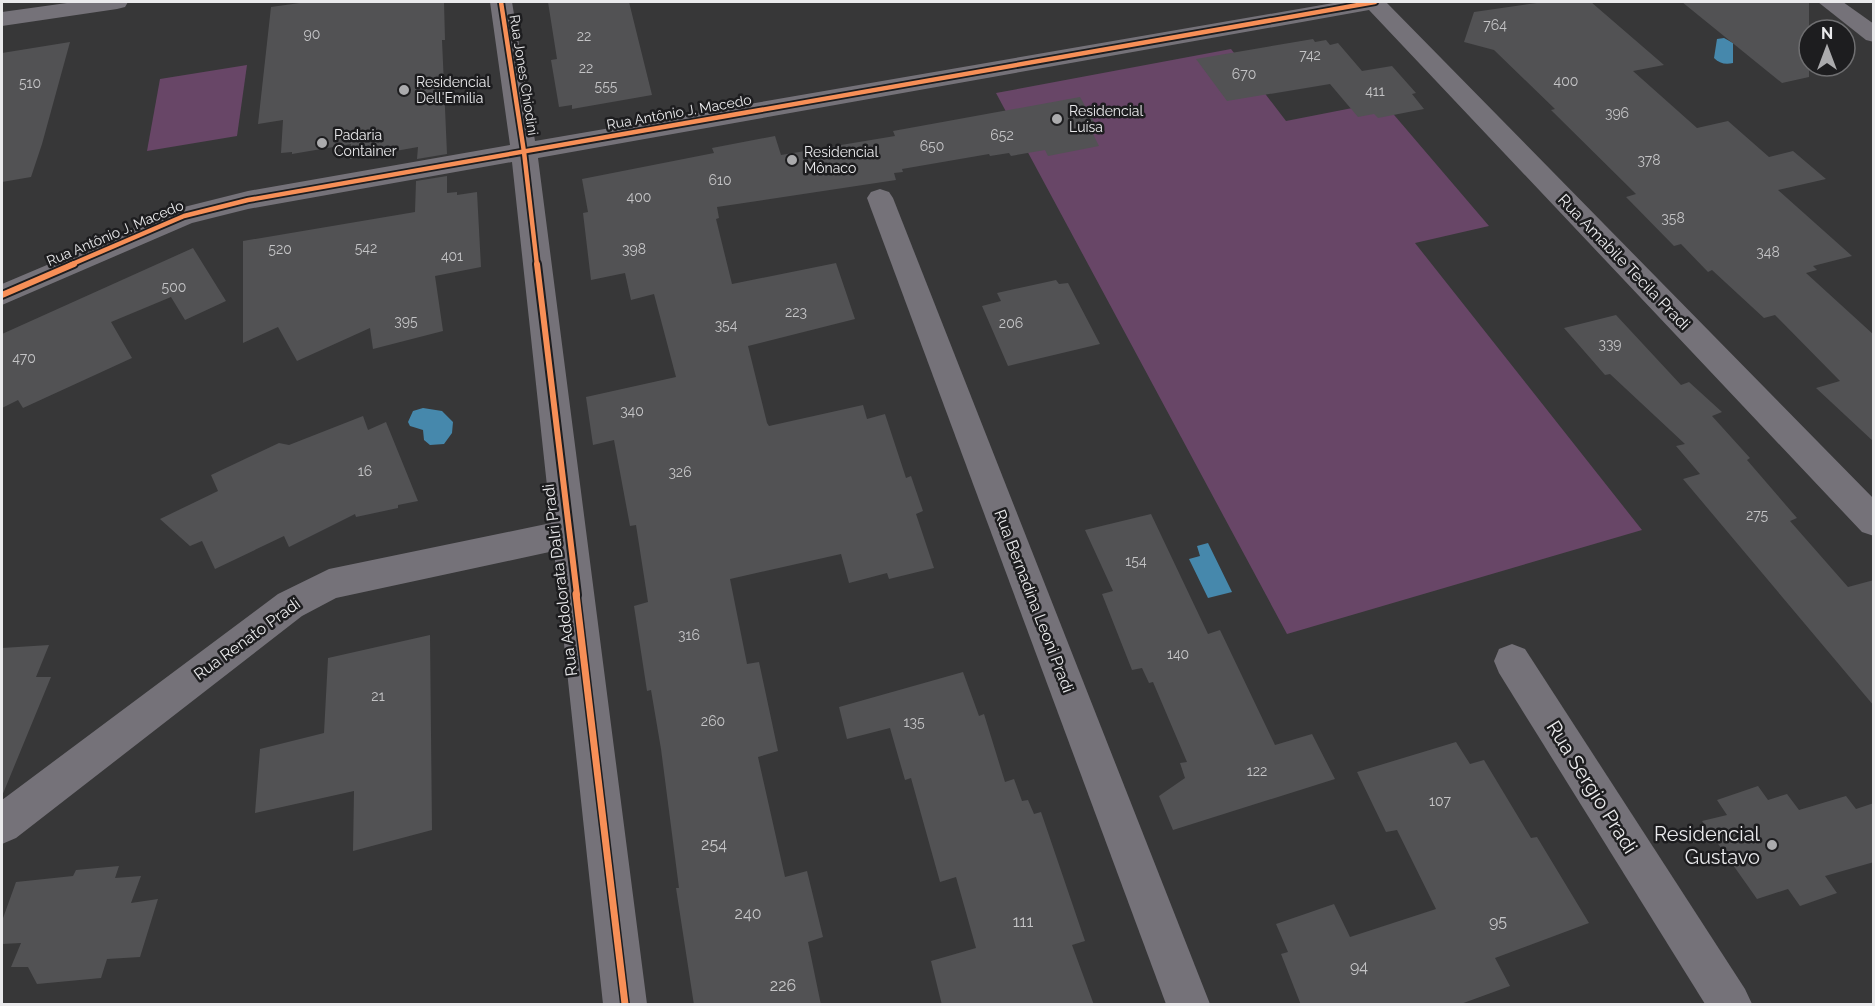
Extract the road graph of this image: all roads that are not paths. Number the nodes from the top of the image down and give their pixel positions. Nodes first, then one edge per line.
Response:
1 (117, 2) edge
2 (501, 2) edge
3 (1375, 2) edge
4 (1828, 2) edge
5 (2, 19) edge
6 (1874, 35) edge
7 (524, 152) junction
8 (879, 198) dead end
9 (2, 295) edge
10 (1874, 522) edge
11 (568, 534) junction
12 (1512, 661) dead end
13 (2, 824) edge
14 (625, 1005) edge
15 (1188, 1005) edge
16 (1730, 1005) edge

1 - 5 street
2 - 7 street, Rua Jones Chiodini
3 - 7 street, Rua Antônio J. Macedo
3 - 10 street, Rua Amabile Tecila Pradi
4 - 6 street
7 - 9 street, Rua Antônio J. Macedo
7 - 11 street, Rua Addolorata Dalri Pradi
8 - 15 street, Rua Bernadina Leoni Pradi
11 - 13 street, Rua Renato Pradi
11 - 14 street, Rua Addolorata Dalri Pradi
12 - 16 street, Rua Sergio Pradi

